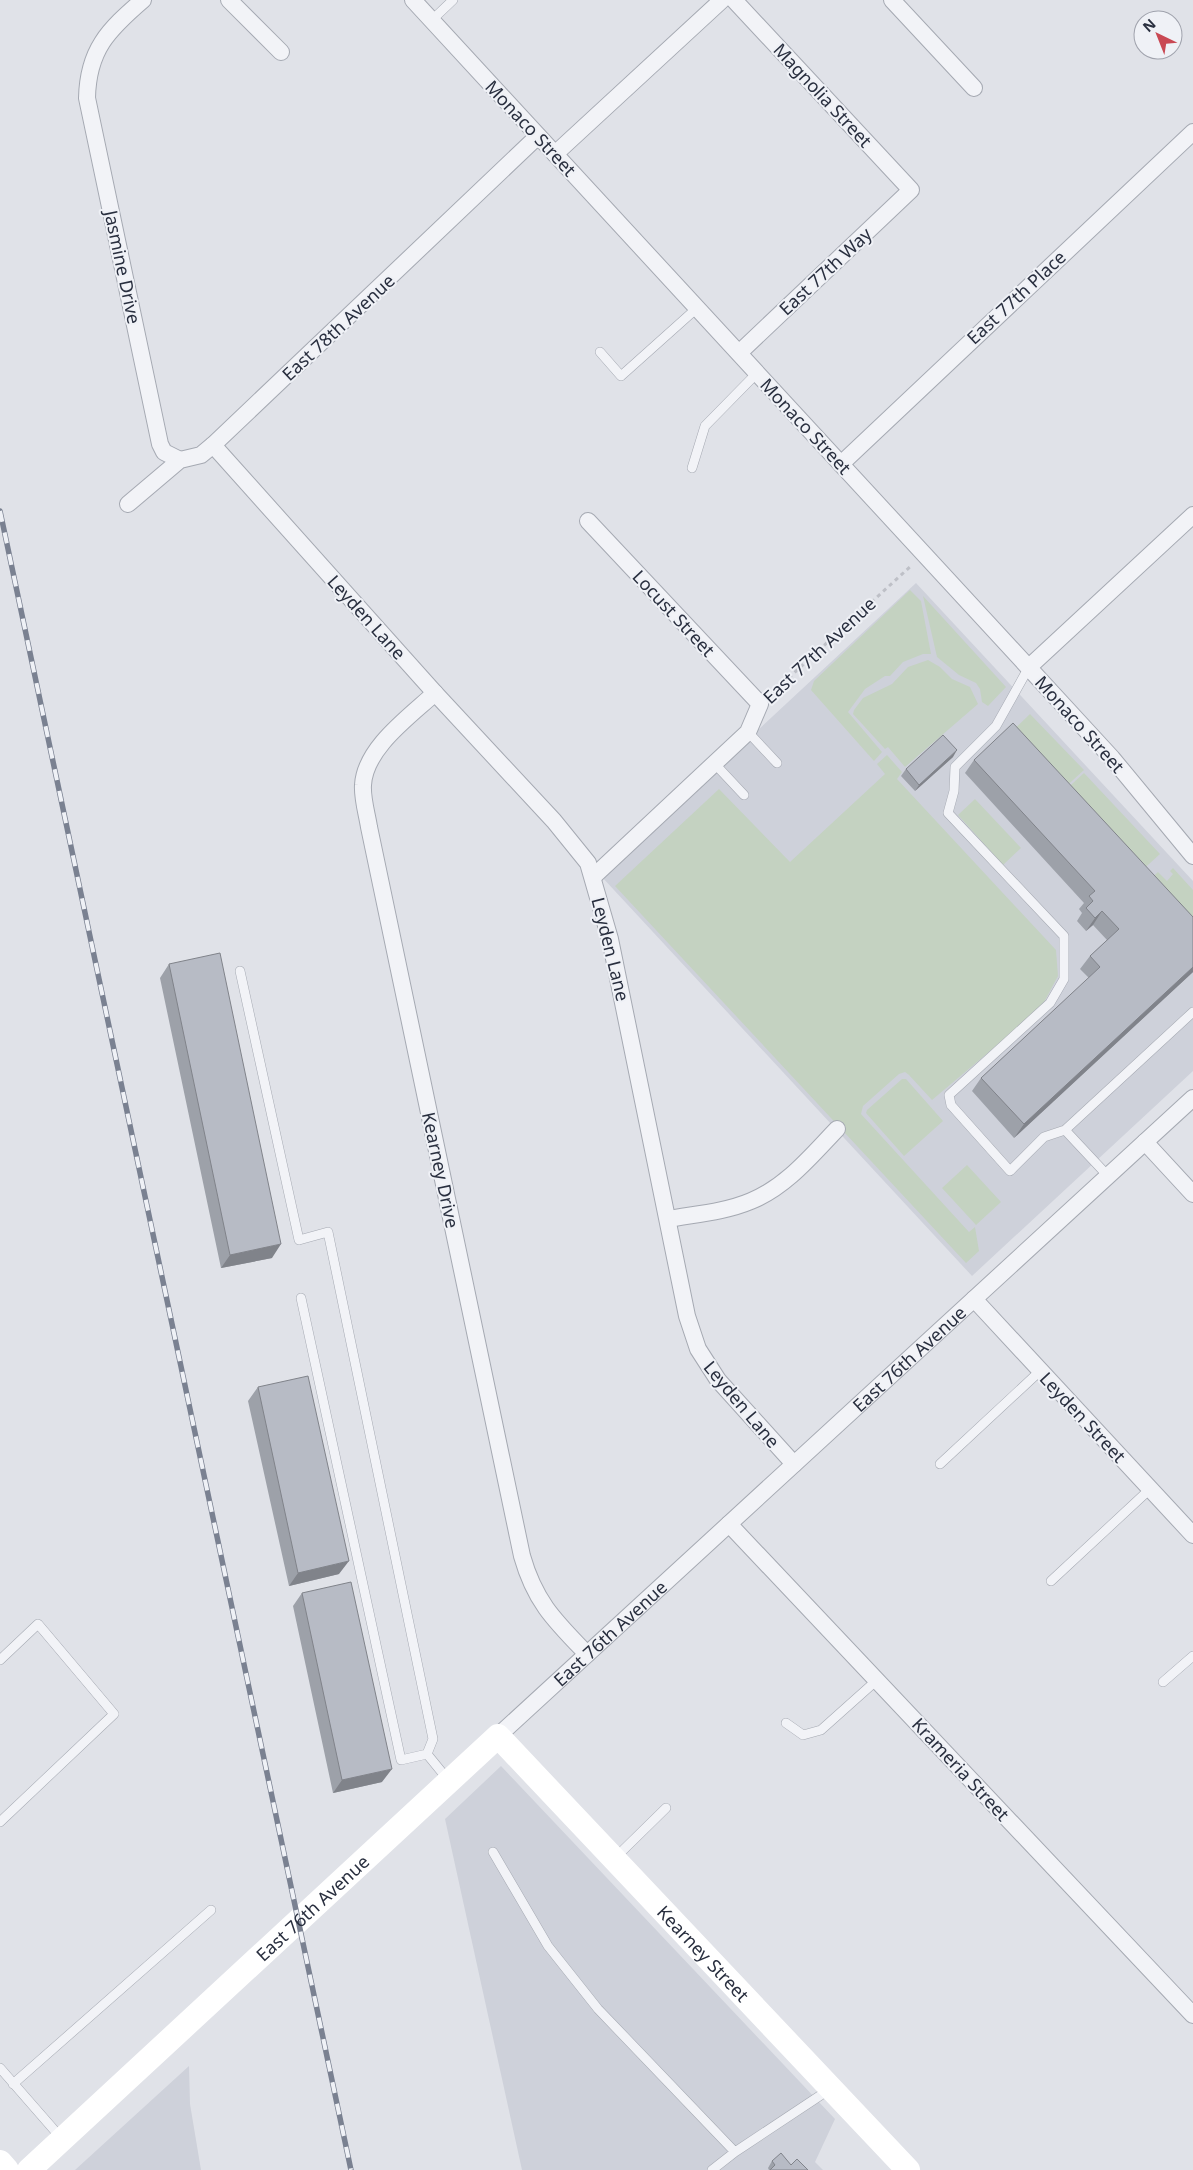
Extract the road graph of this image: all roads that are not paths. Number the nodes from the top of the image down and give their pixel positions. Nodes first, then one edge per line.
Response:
1 (142, 0) edge
2 (229, 0) edge
3 (413, 0) edge
4 (453, 0) edge
5 (722, 0) edge
6 (734, 0) edge
7 (892, 0) edge
8 (432, 20) junction
9 (281, 52) dead end
10 (974, 88) dead end
11 (1193, 132) edge
12 (538, 136) junction
13 (555, 154) junction
14 (911, 190) joint
15 (697, 308) junction
16 (600, 352) dead end
17 (739, 353) junction
18 (757, 373) junction
19 (213, 445) junction
20 (180, 460) junction
21 (841, 464) junction
22 (692, 468) dead end
23 (128, 504) dead end
24 (1193, 515) edge
25 (588, 521) dead end
26 (1029, 667) junction
27 (435, 693) junction
28 (760, 704) joint
29 (748, 732) junction
30 (777, 763) dead end
31 (714, 764) junction
32 (744, 795) dead end
33 (1193, 856) edge
34 (593, 877) junction
35 (240, 971) dead end
36 (1193, 1012) edge
37 (1193, 1098) edge
38 (837, 1129) dead end
39 (1065, 1130) junction
40 (1145, 1142) junction
41 (1108, 1176) junction
42 (1193, 1194) edge
43 (668, 1218) junction
44 (301, 1298) dead end
45 (974, 1299) junction
46 (1040, 1371) junction
47 (794, 1464) junction
48 (940, 1464) dead end
49 (1150, 1489) junction
50 (729, 1524) junction
51 (1193, 1536) edge
52 (1051, 1581) dead end
53 (587, 1654) junction
54 (1193, 1656) edge
55 (0, 1660) edge
56 (877, 1680) junction
57 (1163, 1682) dead end
58 (786, 1723) dead end
59 (498, 1736) junction
60 (427, 1754) junction
61 (449, 1781) junction
62 (666, 1808) dead end
63 (0, 1822) edge
64 (493, 1852) dead end
65 (613, 1859) junction
66 (211, 1910) dead end
67 (1193, 2015) edge
68 (0, 2068) edge
69 (13, 2084) junction
70 (831, 2089) junction
71 (62, 2140) junction
72 (735, 2152) junction
73 (0, 2162) edge
74 (7, 2170) edge
75 (29, 2170) edge
76 (712, 2170) edge
77 (908, 2170) edge

1 - 20 street, Jasmine Drive
2 - 9 street
3 - 8 street, Monaco Street
4 - 8 lane
5 - 13 street
6 - 14 street, Magnolia Street
7 - 10 street
8 - 12 street, Monaco Street
11 - 21 street, East 77th Place
12 - 13 street, Monaco Street
12 - 19 street, East 78th Avenue
13 - 15 street, Monaco Street
14 - 17 street, East 77th Way
15 - 16 lane
15 - 17 street, Monaco Street
17 - 18 street, Monaco Street
18 - 21 street, Monaco Street
18 - 22 lane
19 - 20 street, East 78th Avenue
19 - 27 street, Leyden Lane
20 - 23 street, East 78th Avenue
21 - 26 street, Monaco Street
24 - 26 street
25 - 28 street, Locust Street
26 - 33 street, Monaco Street
26 - 39 lane
27 - 34 street, Leyden Lane
27 - 53 street, Kearney Drive
28 - 29 street, East 77th Avenue
29 - 30 lane
29 - 31 street, East 77th Avenue
31 - 32 lane
31 - 34 street, East 77th Avenue
34 - 43 street, Leyden Lane
35 - 60 lane
36 - 39 lane
37 - 40 street, East 76th Avenue
38 - 43 street
39 - 41 lane
40 - 41 street, East 76th Avenue
40 - 42 street
41 - 45 street, East 76th Avenue
43 - 47 street, Leyden Lane
44 - 60 lane
45 - 46 street, Leyden Street
45 - 47 street, East 76th Avenue
46 - 48 lane
46 - 49 street, Leyden Street
47 - 50 street, East 76th Avenue
49 - 51 street, Leyden Street
49 - 52 lane
50 - 53 street, East 76th Avenue
50 - 56 street, Krameria Street
53 - 59 street, East 76th Avenue
54 - 57 lane
55 - 63 lane
56 - 58 lane
56 - 67 street, Krameria Street
59 - 61 street, East 76th Avenue
59 - 65 street, Kearney Street
60 - 61 lane
61 - 71 street, East 76th Avenue
62 - 65 lane
64 - 72 lane
65 - 70 street, Kearney Street
66 - 69 lane
68 - 69 lane
69 - 71 lane
70 - 72 lane
70 - 77 street, Kearney Street
71 - 75 street, East 76th Avenue
72 - 76 lane
73 - 74 street

